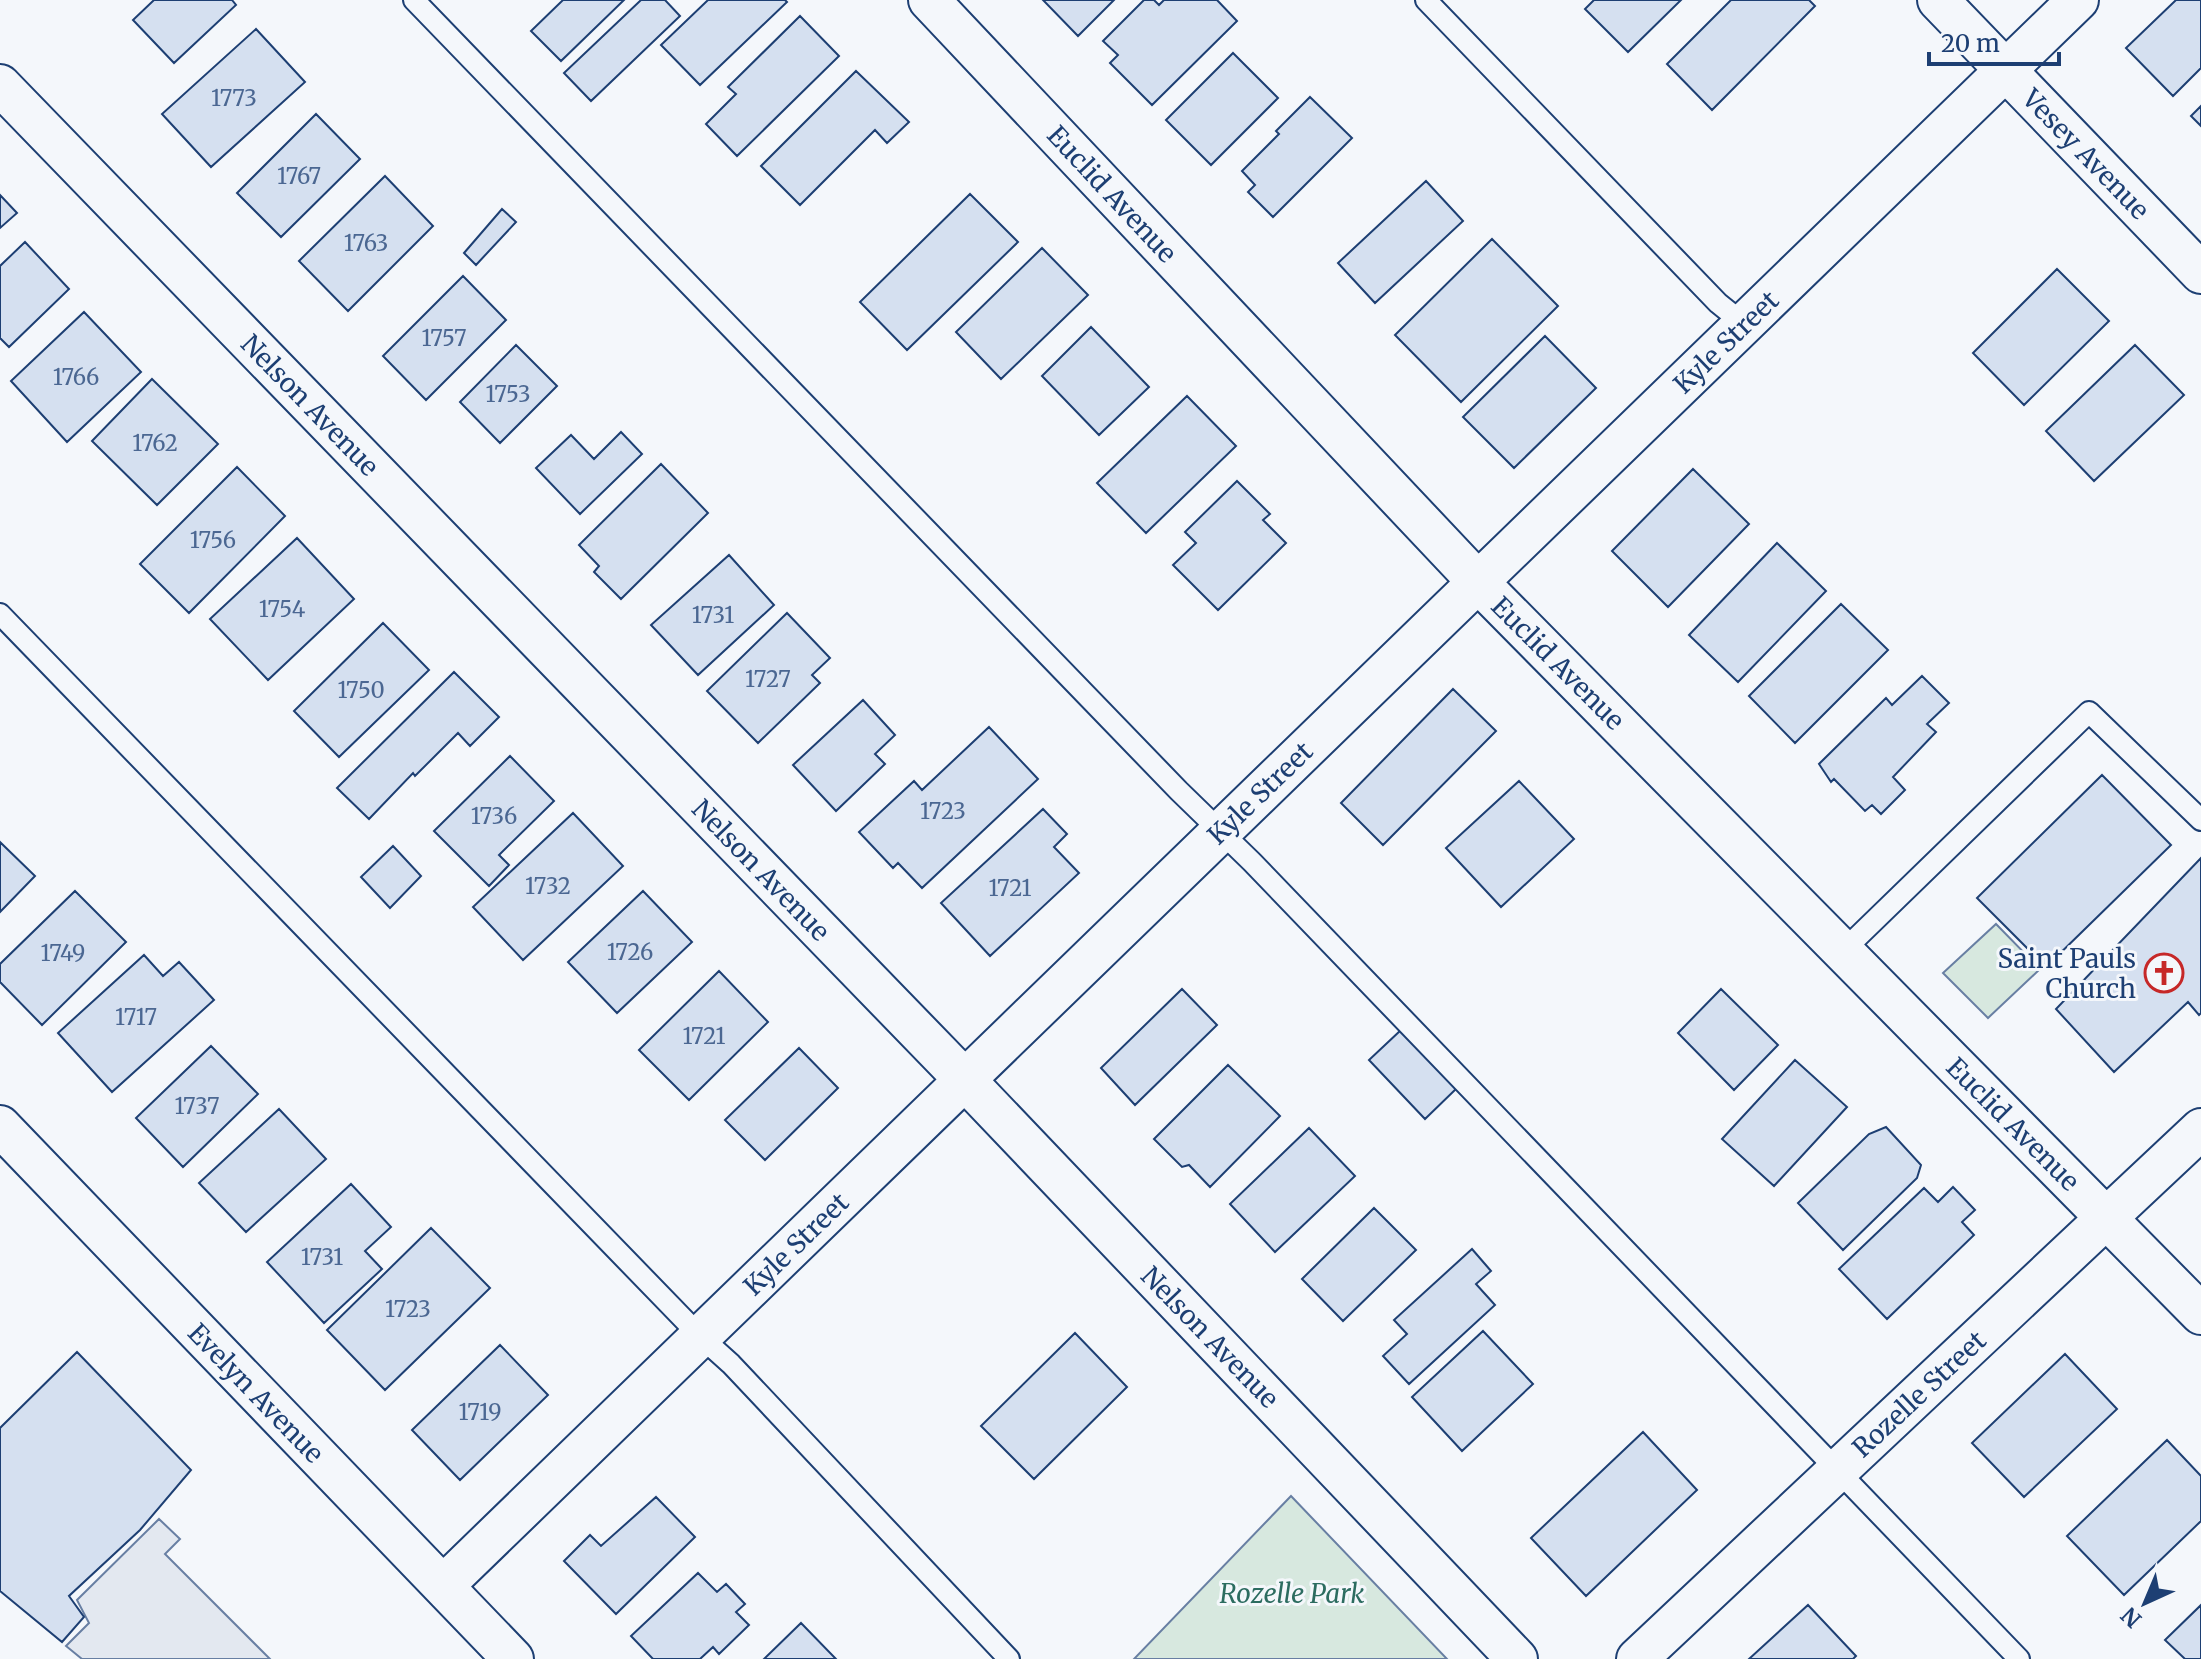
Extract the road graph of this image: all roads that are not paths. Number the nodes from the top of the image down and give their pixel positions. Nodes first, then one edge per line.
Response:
1 (414, 0) edge
2 (929, 0) edge
3 (1426, 0) edge
4 (1938, 0) edge
5 (2078, 0) edge
6 (2006, 70) junction
7 (0, 85) edge
8 (2201, 273) edge
9 (1744, 324) junction
10 (1478, 582) junction
11 (0, 614) edge
12 (2201, 820) edge
13 (1221, 831) junction
14 (1843, 951) junction
15 (965, 1080) junction
16 (0, 1126) edge
17 (2201, 1129) edge
18 (2106, 1218) junction
19 (2201, 1314) edge
20 (701, 1337) junction
21 (1837, 1471) junction
22 (443, 1586) junction
23 (513, 1659) edge
24 (1009, 1659) edge
25 (1517, 1659) edge
26 (1637, 1659) edge
27 (2019, 1659) edge

1 - 13 lane
2 - 10 street, Euclid Avenue
3 - 9 lane
4 - 6 street, Vesey Avenue
5 - 6 street, Kyle Street
6 - 8 street, Vesey Avenue
6 - 9 street, Kyle Street
7 - 15 street, Nelson Avenue
9 - 10 street, Kyle Street
10 - 13 street, Kyle Street
10 - 14 street, Euclid Avenue
11 - 20 lane
12 - 14 lane
13 - 15 street, Kyle Street
13 - 21 lane
14 - 18 street, Euclid Avenue
15 - 20 street, Kyle Street
15 - 25 street, Nelson Avenue
16 - 22 street, Evelyn Avenue
17 - 18 street, Rozelle Street
18 - 19 street, Euclid Avenue
18 - 21 street, Rozelle Street
20 - 22 street, Kyle Street
20 - 24 lane
21 - 26 street, Rozelle Street
21 - 27 lane
22 - 23 street, Evelyn Avenue

